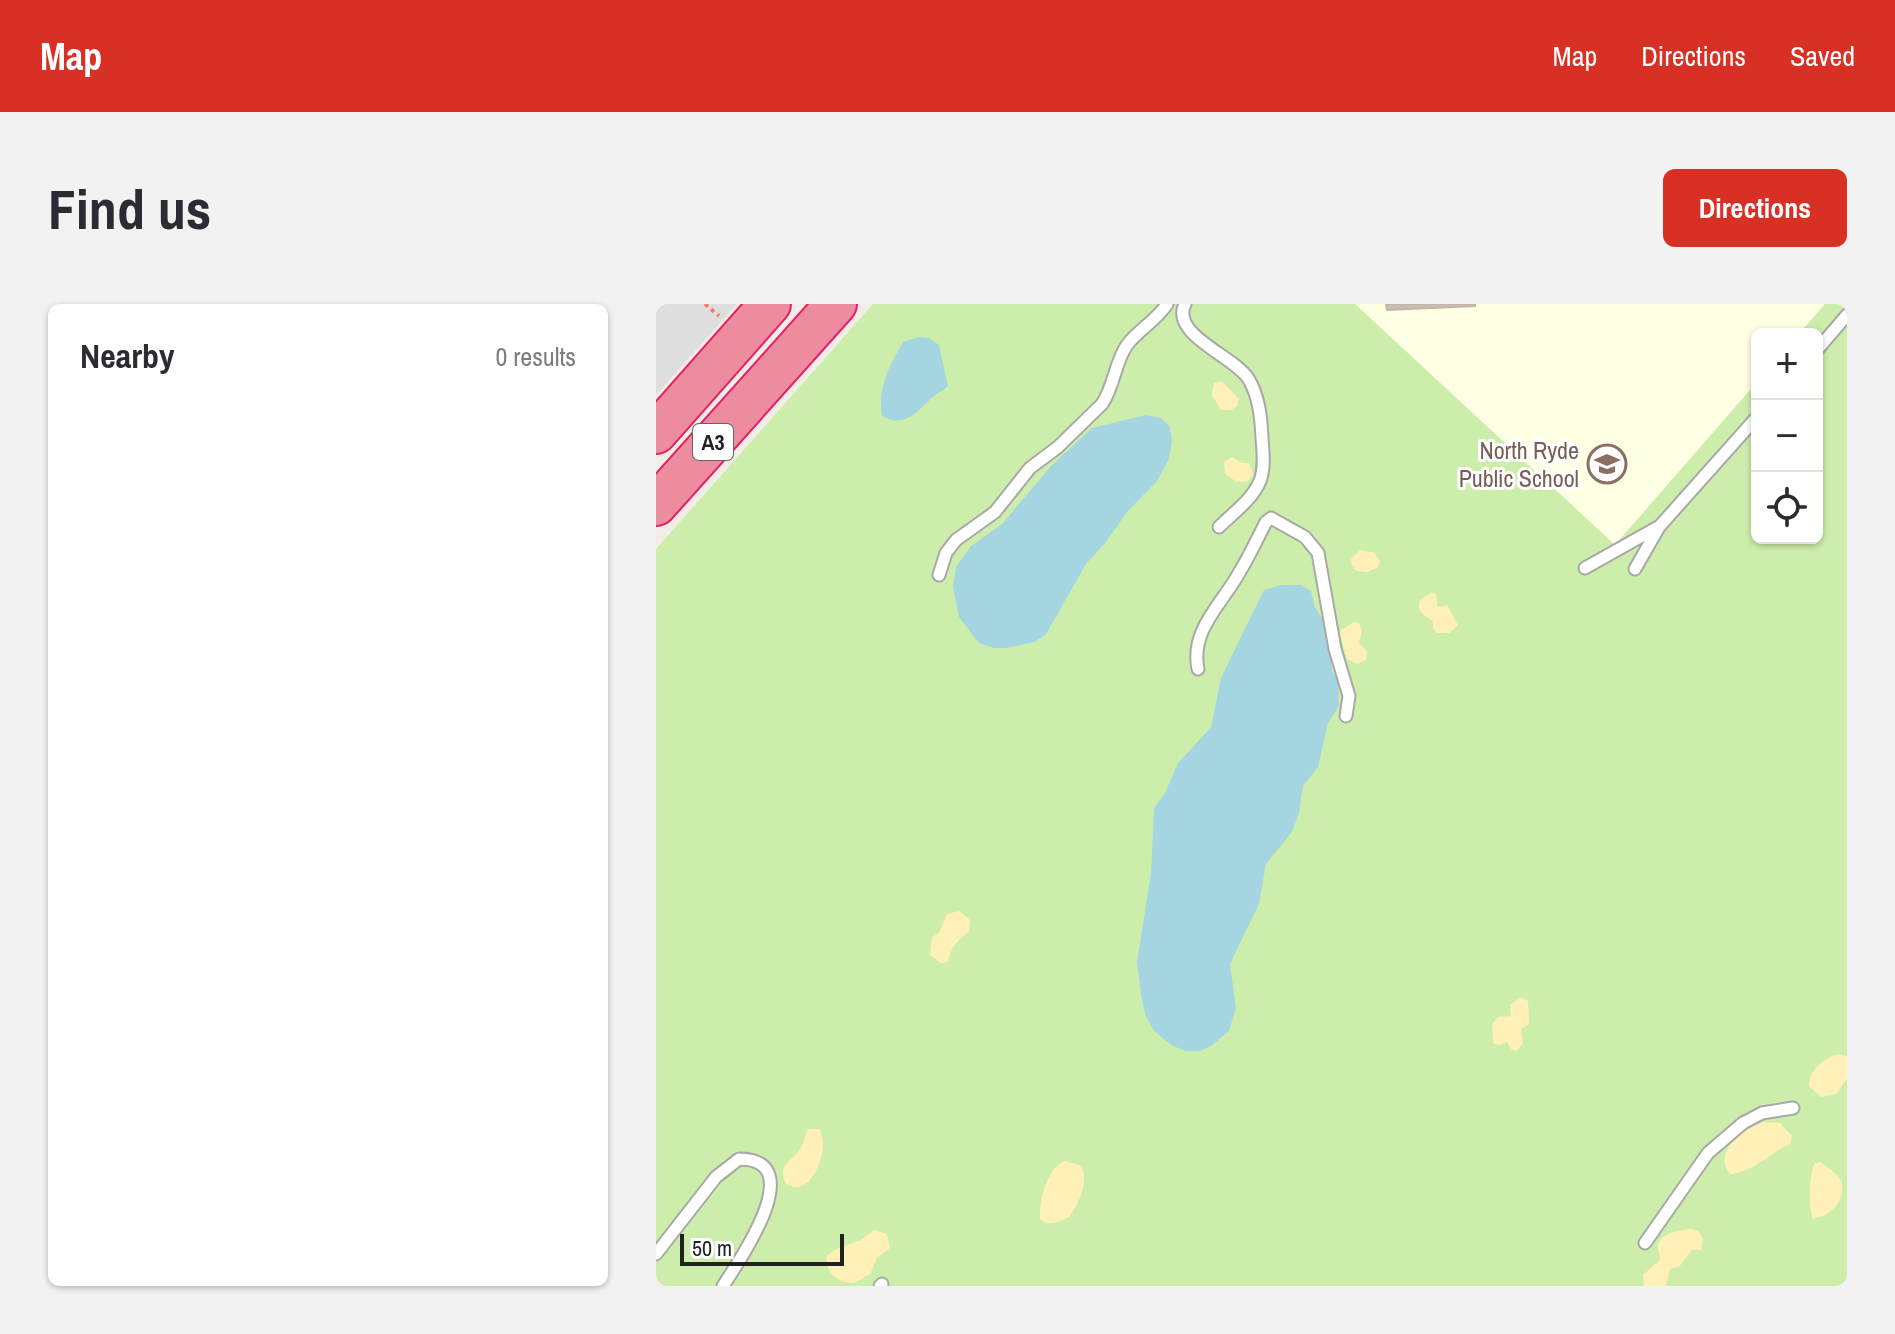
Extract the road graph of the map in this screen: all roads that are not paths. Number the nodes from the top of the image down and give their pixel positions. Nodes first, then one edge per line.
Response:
1 (770, 304) edge
2 (836, 304) edge
3 (1167, 304) edge
4 (1185, 304) edge
5 (1847, 315) edge
6 (1823, 343) edge
7 (1751, 424) edge
8 (656, 433) edge
9 (656, 505) edge
10 (1219, 527) dead end
11 (1659, 527) junction
12 (1585, 568) dead end
13 (1635, 569) dead end
14 (939, 575) dead end
15 (1198, 669) dead end
16 (1346, 716) dead end
17 (1793, 1108) dead end
18 (1645, 1243) dead end
19 (656, 1254) edge
20 (723, 1286) edge

1 - 8 highway, A3
2 - 9 highway, A3
3 - 14 lane
4 - 10 lane
5 - 6 lane
7 - 11 lane
11 - 12 lane
11 - 13 lane
15 - 16 lane
17 - 18 lane
19 - 20 lane

